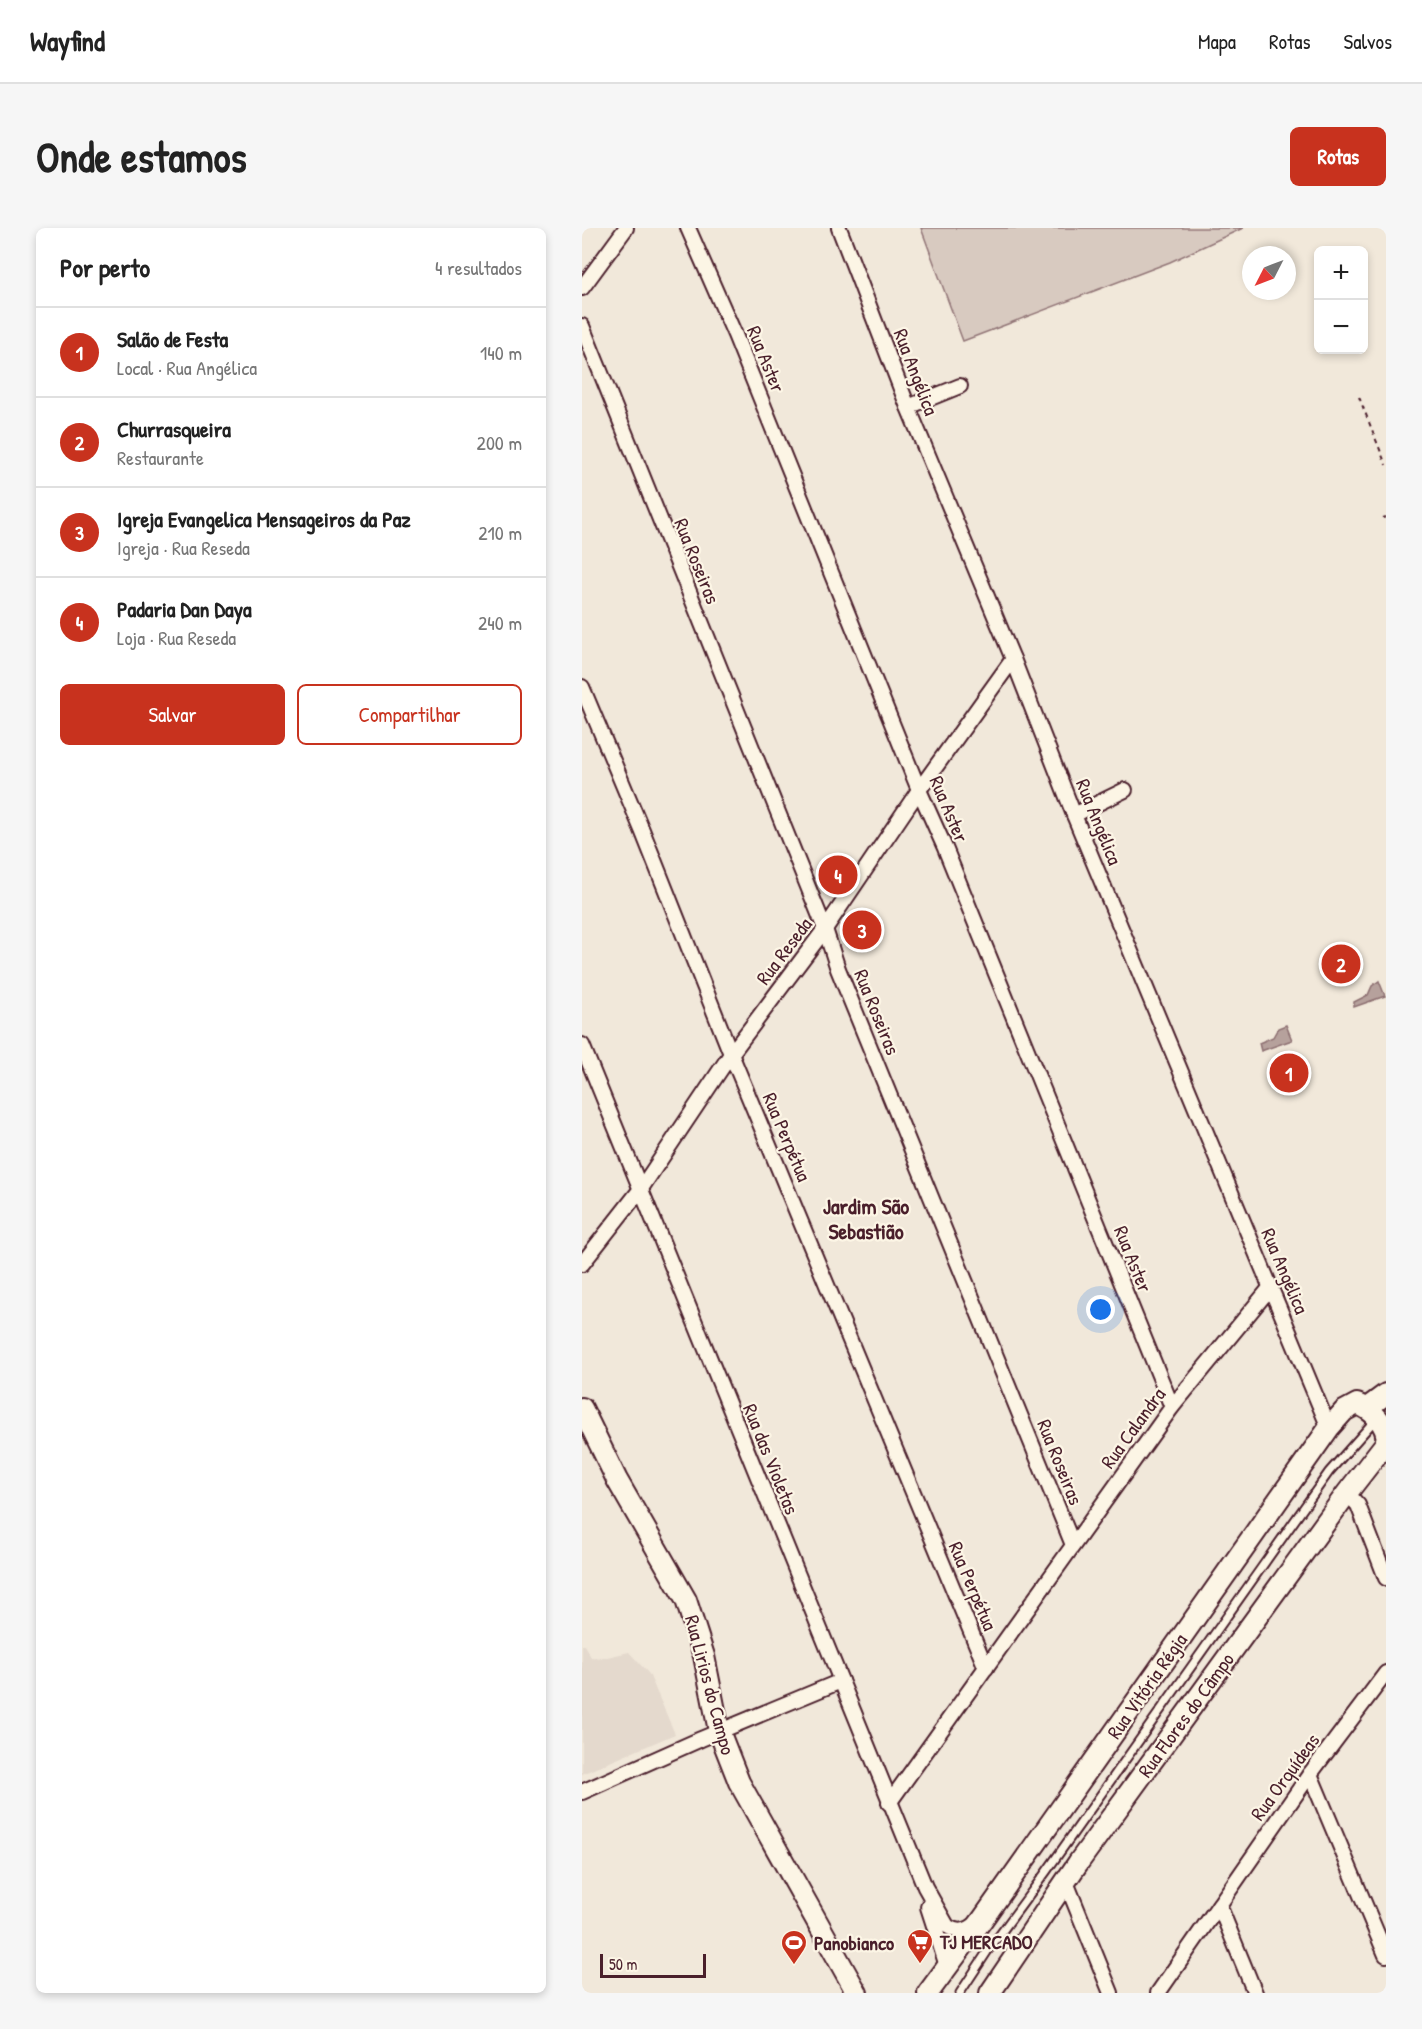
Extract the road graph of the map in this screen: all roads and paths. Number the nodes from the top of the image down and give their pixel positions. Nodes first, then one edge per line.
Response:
1 (626, 228) edge
2 (688, 228) edge
3 (839, 228) edge
4 (582, 288) edge
5 (582, 326) edge
6 (960, 386) dead end
7 (1359, 397) dead end
8 (908, 407) junction
9 (1386, 465) edge
10 (1013, 659) junction
11 (582, 687) edge
12 (919, 790) junction
13 (1125, 790) dead end
14 (1074, 815) junction
15 (825, 929) junction
16 (582, 1045) edge
17 (731, 1054) junction
18 (640, 1190) junction
19 (582, 1264) edge
20 (1270, 1288) junction
21 (1386, 1394) edge
22 (1172, 1407) junction
23 (582, 1408) edge
24 (1381, 1425) edge
25 (1329, 1428) junction
26 (1347, 1493) junction
27 (1073, 1545) junction
28 (1386, 1578) edge
29 (986, 1668) junction
30 (1386, 1673) edge
31 (841, 1681) junction
32 (720, 1731) junction
33 (1311, 1774) junction
34 (582, 1792) edge
35 (889, 1803) junction
36 (1066, 1882) junction
37 (925, 1887) junction
38 (1219, 1905) junction
39 (982, 1920) junction
40 (1386, 1955) edge
41 (947, 1966) junction
42 (857, 1993) edge
43 (928, 1993) edge
44 (960, 1993) edge
45 (990, 1993) edge
46 (1112, 1993) edge
47 (1158, 1993) edge
48 (1255, 1993) edge

1 - 4 street
2 - 12 street, Rua Aster
3 - 8 street, Rua Angélica
5 - 15 street, Rua Roseiras
6 - 8 street
7 - 9 path
8 - 10 street, Rua Angélica
10 - 12 street, Rua Reseda
10 - 14 street, Rua Angélica
11 - 17 street, Rua Perpétua
12 - 15 street, Rua Reseda
12 - 22 street, Rua Aster
13 - 14 street
14 - 20 street, Rua Angélica
15 - 17 street, Rua Reseda
15 - 27 street, Rua Roseiras
16 - 18 street, Rua das Violetas
17 - 18 street, Rua Reseda
17 - 29 street, Rua Perpétua
18 - 19 street, Rua Reseda
18 - 31 street, Rua das Violetas
20 - 22 street, Rua Calandra
20 - 25 street, Rua Angélica
21 - 24 street
22 - 27 street, Rua Calandra
23 - 32 street, Rua Lirios do Campo
24 - 25 street, Rua Vitória Régia
24 - 26 street, Rua Flores do Câmpo
24 - 44 lane
25 - 39 street, Rua Vitória Régia
26 - 28 street
26 - 36 street, Rua Flores do Câmpo
27 - 29 street, Rua Calandra
29 - 35 street, Rua Calandra
30 - 33 street, Rua Orquídeas
31 - 32 street
31 - 35 street, Rua das Violetas
32 - 34 street
32 - 42 street, Rua Lirios do Campo
33 - 38 street, Rua Orquídeas
33 - 40 street
35 - 37 street, Rua das Violetas
36 - 45 street, Rua Flores do Câmpo
36 - 46 street
37 - 39 street, Rua das Violetas
37 - 41 street, Rua das Violetas
38 - 47 street, Rua Orquídeas
38 - 48 street
39 - 41 street, Rua Vitória Régia
41 - 43 street, Rua Vitória Régia

